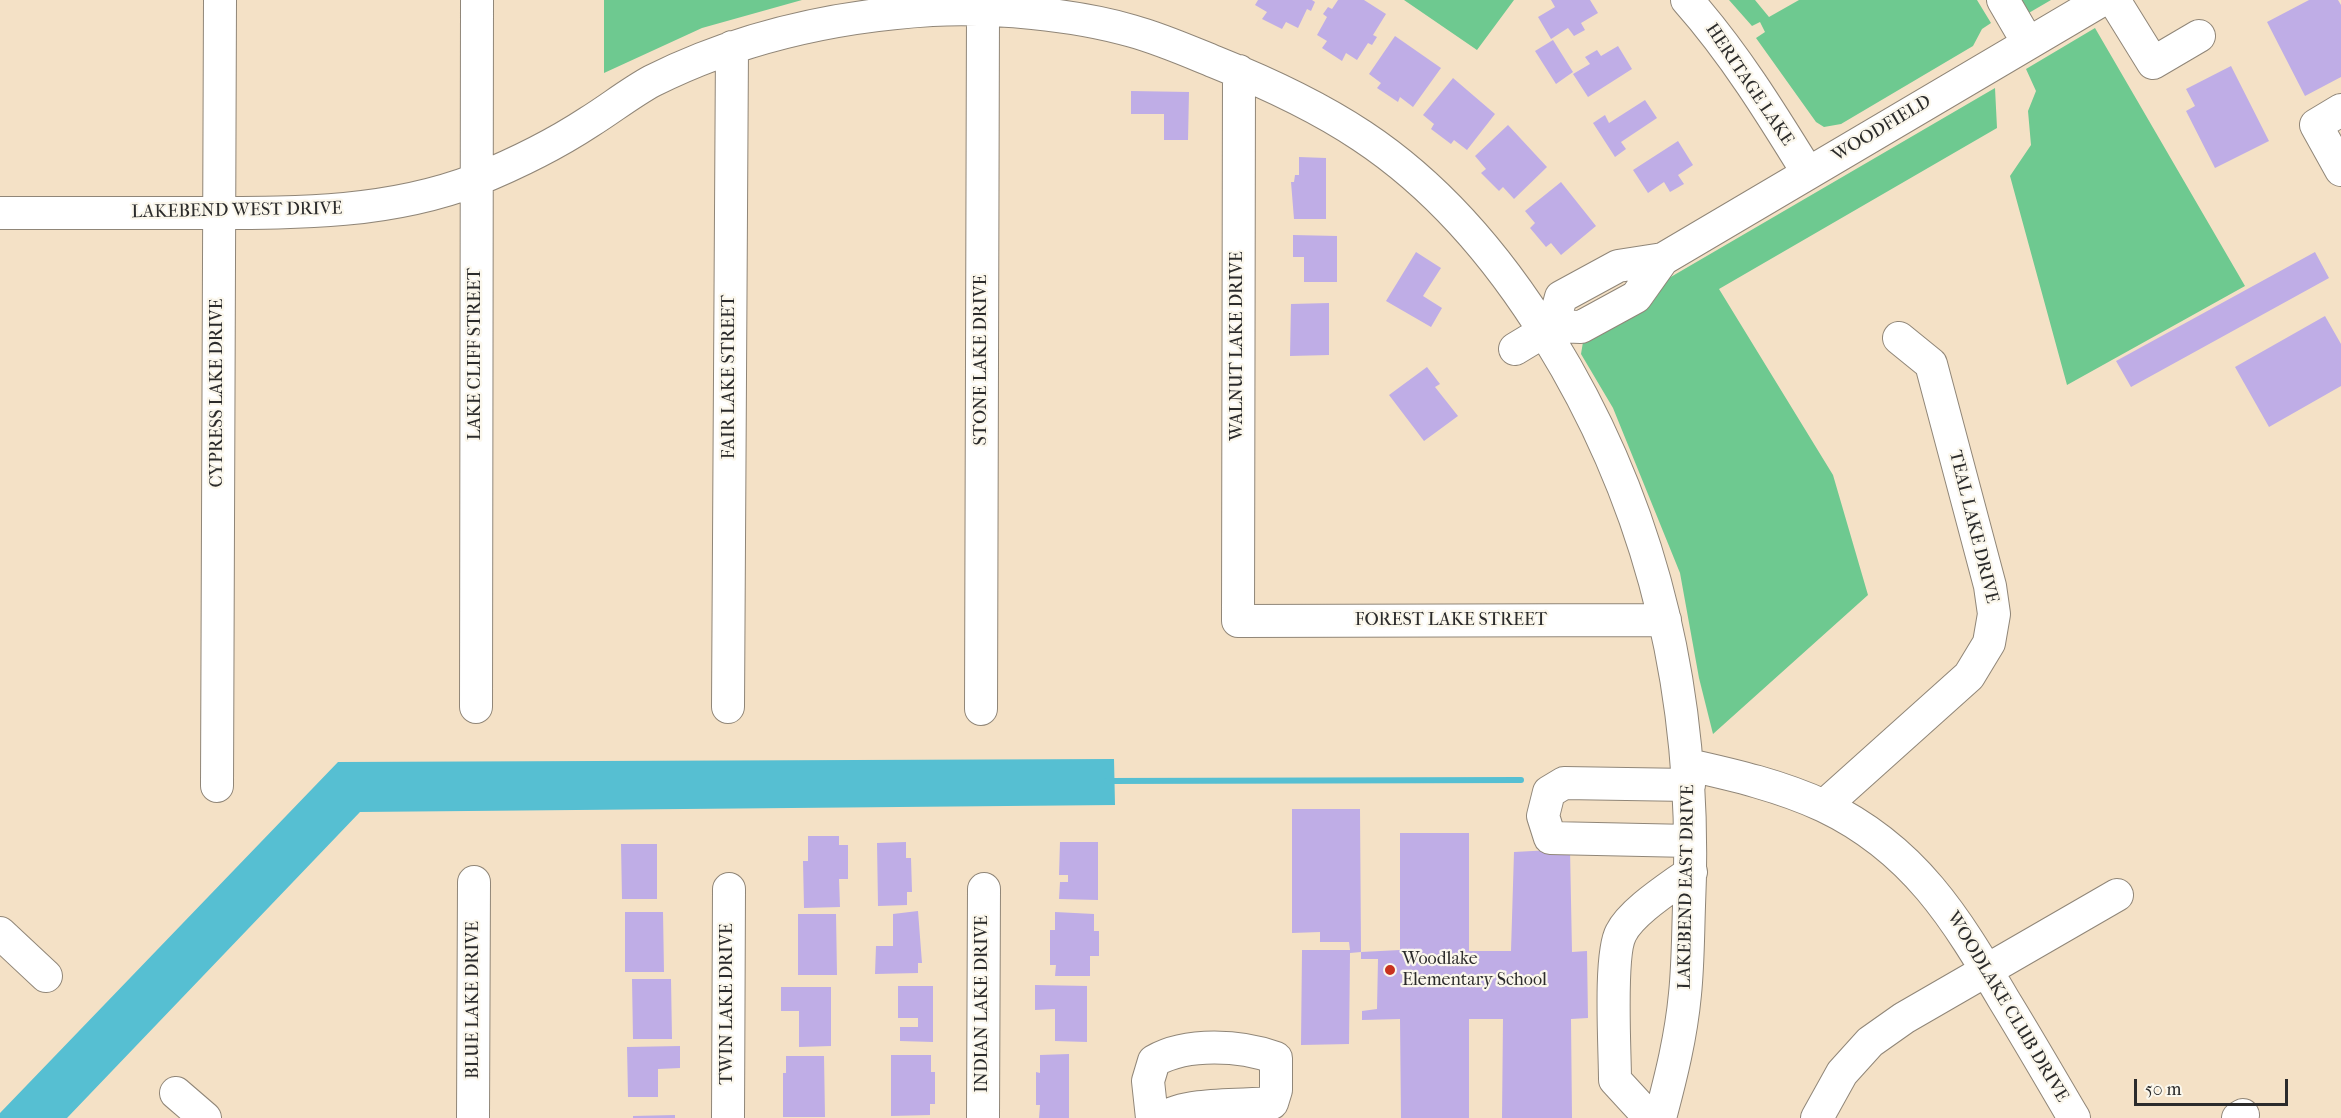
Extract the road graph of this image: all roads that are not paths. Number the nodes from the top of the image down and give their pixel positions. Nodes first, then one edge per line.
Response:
1 (220, 0) edge
2 (477, 0) edge
3 (1687, 0) edge
4 (2003, 0) edge
5 (2102, 0) edge
6 (2114, 0) edge
7 (983, 11) junction
8 (2199, 36) dead end
9 (2028, 43) junction
10 (732, 47) junction
11 (1239, 71) junction
12 (2341, 110) edge
13 (2341, 170) edge
14 (1808, 173) junction
15 (476, 180) junction
16 (0, 213) edge
17 (219, 213) junction
18 (1549, 328) junction
19 (1899, 338) dead end
20 (1515, 349) dead end
21 (1665, 620) junction
22 (1238, 621) joint
23 (476, 707) dead end
24 (728, 707) dead end
25 (981, 709) dead end
26 (1689, 775) junction
27 (217, 786) dead end
28 (1824, 806) junction
29 (1690, 841) junction
30 (1691, 872) junction
31 (474, 882) dead end
32 (729, 889) dead end
33 (984, 889) dead end
34 (2117, 895) dead end
35 (0, 933) edge
36 (1986, 969) junction
37 (46, 976) dead end
38 (176, 1093) dead end
39 (205, 1118) edge
40 (473, 1118) edge
41 (728, 1118) edge
42 (982, 1118) edge
43 (1152, 1118) edge
44 (1163, 1118) edge
45 (1650, 1118) edge
46 (1660, 1118) edge
47 (1817, 1118) edge
48 (2074, 1118) edge

1 - 17 street, CYPRESS LAKE DRIVE
2 - 15 street, LAKE CLIFF STREET
3 - 14 street, HERITAGE LAKE
4 - 9 street
5 - 9 street, WOODFIELD
6 - 8 street
7 - 10 street, LAKEBEND WEST DRIVE
7 - 11 street, LAKEBEND WEST DRIVE
7 - 25 street, STONE LAKE DRIVE
9 - 14 street, WOODFIELD
10 - 15 street, LAKEBEND WEST DRIVE
10 - 24 street, FAIR LAKE STREET
11 - 18 street, LAKEBEND WEST DRIVE
11 - 22 street, WALNUT LAKE DRIVE
12 - 13 street
14 - 18 street, WOODFIELD
15 - 17 street, LAKEBEND WEST DRIVE
15 - 23 street, LAKE CLIFF STREET
16 - 17 street, LAKEBEND WEST DRIVE
17 - 27 street, CYPRESS LAKE DRIVE
18 - 20 street
18 - 21 street, LAKEBEND WEST DRIVE
19 - 28 street, TEAL LAKE DRIVE
21 - 22 street, FOREST LAKE STREET
21 - 26 street, LAKEBEND EAST DRIVE
26 - 28 street, WOODLAKE CLUB DRIVE
26 - 29 street, LAKEBEND EAST DRIVE
26 - 29 street, WOODLAKE CLUB DRIVE
28 - 36 street, WOODLAKE CLUB DRIVE
29 - 30 street, LAKEBEND EAST DRIVE
30 - 45 street
30 - 46 street, LAKEBEND EAST DRIVE
31 - 40 street, BLUE LAKE DRIVE
32 - 41 street, TWIN LAKE DRIVE
33 - 42 street, INDIAN LAKE DRIVE
34 - 36 street
35 - 37 street
36 - 47 street
36 - 48 street, WOODLAKE CLUB DRIVE
38 - 39 street
43 - 44 street

